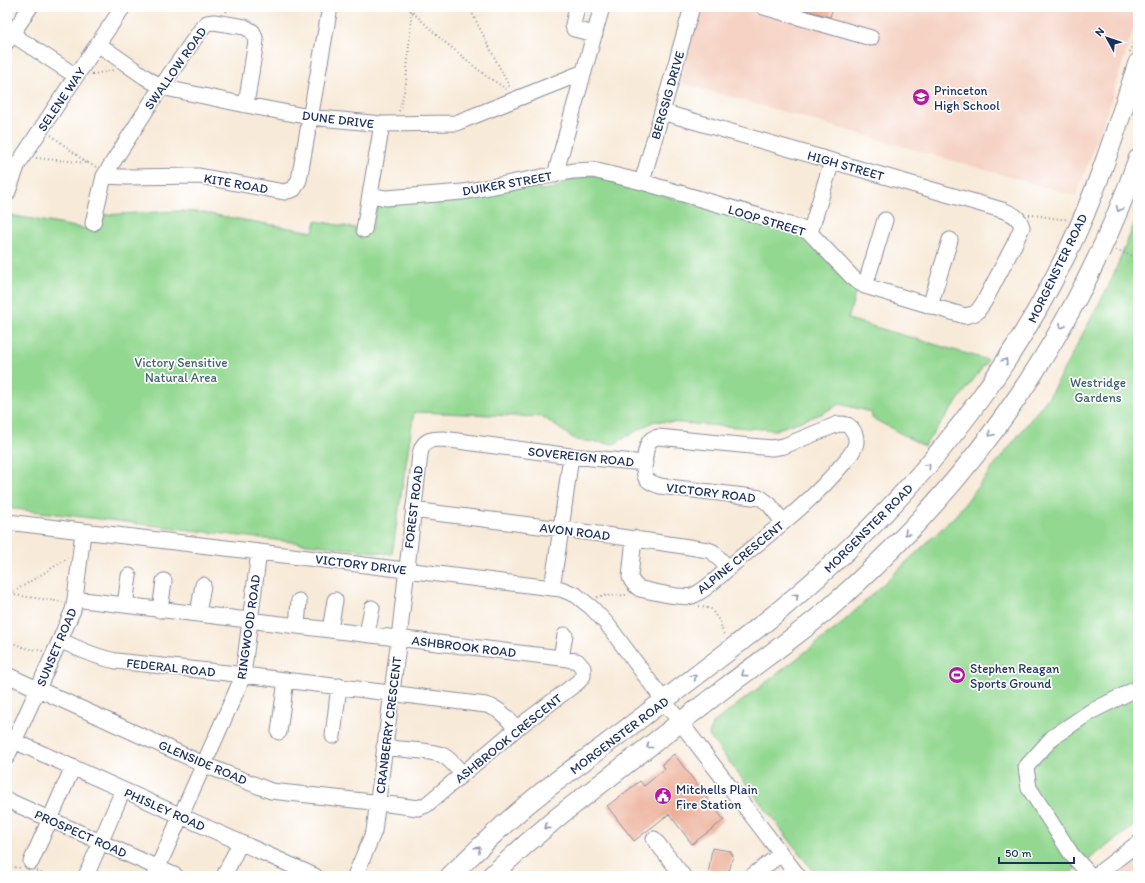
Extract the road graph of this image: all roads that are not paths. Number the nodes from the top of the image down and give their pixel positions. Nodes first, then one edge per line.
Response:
1 (30, 7) edge
2 (123, 7) edge
3 (330, 7) edge
4 (577, 7) edge
5 (602, 7) edge
6 (692, 7) edge
7 (764, 7) edge
8 (595, 34) junction
9 (9, 36) edge
10 (871, 38) dead end
11 (98, 44) junction
12 (1138, 63) edge
13 (78, 72) junction
14 (584, 72) junction
15 (161, 87) junction
16 (246, 105) junction
17 (662, 112) junction
18 (310, 117) junction
19 (386, 124) junction
20 (1138, 159) edge
21 (832, 161) junction
22 (105, 174) junction
23 (555, 175) junction
24 (642, 182) junction
25 (7, 194) edge
26 (370, 195) junction
27 (885, 220) dead end
28 (93, 223) dead end
29 (364, 230) dead end
30 (810, 233) junction
31 (950, 240) dead end
32 (866, 286) junction
33 (930, 306) junction
34 (965, 316) joint
35 (855, 436) joint
36 (424, 445) joint
37 (571, 456) junction
38 (645, 463) junction
39 (413, 510) junction
40 (7, 522) edge
41 (783, 522) junction
42 (562, 530) junction
43 (83, 532) junction
44 (634, 538) junction
45 (259, 552) junction
46 (728, 568) junction
47 (406, 570) junction
48 (129, 576) dead end
49 (164, 581) dead end
50 (202, 585) dead end
51 (552, 588) junction
52 (76, 599) junction
53 (335, 600) dead end
54 (300, 601) dead end
55 (124, 605) junction
56 (372, 608) dead end
57 (160, 610) junction
58 (198, 614) junction
59 (250, 621) junction
60 (297, 626) junction
61 (330, 630) junction
62 (367, 634) junction
63 (565, 635) dead end
64 (399, 638) junction
65 (60, 640) junction
66 (561, 658) junction
67 (7, 675) edge
68 (243, 675) junction
69 (286, 680) junction
70 (339, 686) junction
71 (1138, 688) edge
72 (38, 689) junction
73 (392, 693) junction
74 (664, 701) junction
75 (680, 722) junction
76 (516, 728) junction
77 (279, 732) dead end
78 (333, 736) dead end
79 (14, 741) junction
80 (384, 747) junction
81 (7, 756) edge
82 (205, 764) junction
83 (74, 767) junction
84 (462, 774) junction
85 (123, 790) junction
86 (7, 800) edge
87 (378, 802) junction
88 (181, 816) junction
89 (50, 819) junction
90 (654, 839) dead end
91 (101, 842) junction
92 (240, 843) junction
93 (1138, 843) edge
94 (781, 854) junction
95 (27, 865) road end
96 (287, 870) edge
97 (156, 872) edge
98 (86, 876) edge
99 (176, 876) edge
100 (224, 876) edge
101 (315, 876) edge
102 (355, 876) edge
103 (450, 876) edge
104 (491, 876) edge
105 (683, 876) edge
106 (752, 876) edge
107 (798, 876) edge
108 (1091, 876) edge
109 (1095, 876) edge

1 - 9 street
2 - 11 street, SELENE WAY
3 - 18 street, KITE ROAD
4 - 8 street
5 - 8 street
6 - 17 street, BERGSIG DRIVE
7 - 10 street
8 - 14 street
9 - 13 street
11 - 13 street, SELENE WAY
11 - 15 street, DUNE DRIVE
74 -> 12 main road, MORGENSTER ROAD
13 - 25 street, SELENE WAY
14 - 19 street, DUNE DRIVE
14 - 23 street
15 - 16 street, DUNE DRIVE
15 - 16 street, SWALLOW ROAD
15 - 22 street, SWALLOW ROAD
16 - 18 street, DUNE DRIVE
17 - 21 street, HIGH STREET
17 - 24 street, BERGSIG DRIVE
18 - 19 street, DUNE DRIVE
18 - 22 street, KITE ROAD
19 - 26 street
20 -> 75 main road, MORGENSTER ROAD
21 - 30 street
21 - 34 street, HIGH STREET
22 - 28 street, SWALLOW ROAD
23 - 24 street, DUIKER STREET
23 - 26 street, DUIKER STREET
24 - 30 street, LOOP STREET
26 - 29 street
27 - 32 street
30 - 32 street, LOOP STREET
31 - 33 street
32 - 33 street, LOOP STREET
33 - 34 street, LOOP STREET
35 - 38 street, SOVEREIGN ROAD
35 - 41 street, ALPINE CRESCENT
36 - 37 street, SOVEREIGN ROAD
36 - 39 street, FOREST ROAD
37 - 38 street, SOVEREIGN ROAD
37 - 42 street
38 - 41 street, VICTORY ROAD
39 - 42 street, AVON ROAD
39 - 47 street, FOREST ROAD
40 - 43 street, VICTORY DRIVE
41 - 46 street, ALPINE CRESCENT
42 - 44 street, AVON ROAD
42 - 51 street
43 - 45 street, VICTORY DRIVE
43 - 52 street, SUNSET ROAD
44 - 46 street, AVON ROAD
44 - 46 street, ALPINE CRESCENT
45 - 47 street, VICTORY DRIVE
45 - 59 street, RINGWOOD ROAD
47 - 51 street, VICTORY DRIVE
47 - 64 street, CRANBERRY CRESCENT
48 - 55 street
49 - 57 street
50 - 58 street
51 - 74 street, VICTORY DRIVE
52 - 55 street, ASHBROOK ROAD
52 - 65 street, SUNSET ROAD
53 - 61 street
54 - 60 street
55 - 57 street, ASHBROOK ROAD
56 - 62 street
57 - 58 street, ASHBROOK ROAD
58 - 59 street, ASHBROOK ROAD
59 - 60 street, ASHBROOK ROAD
59 - 68 street, RINGWOOD ROAD
60 - 61 street, ASHBROOK ROAD
61 - 62 street, ASHBROOK ROAD
62 - 64 street, ASHBROOK ROAD
63 - 66 street
64 - 66 street, ASHBROOK ROAD
64 - 73 street, CRANBERRY CRESCENT
65 - 68 street, FEDERAL ROAD
65 - 72 street, SUNSET ROAD
66 - 76 street, ASHBROOK CRESCENT
67 - 72 street, GLENSIDE ROAD
68 - 69 street, FEDERAL ROAD
68 - 82 street, RINGWOOD ROAD
69 - 70 street, FEDERAL ROAD
69 - 77 street
70 - 73 street, FEDERAL ROAD
70 - 78 street
71 - 108 street
72 - 79 street, SUNSET ROAD
72 - 82 street, GLENSIDE ROAD
73 - 76 street, FEDERAL ROAD
73 - 80 street, CRANBERRY CRESCENT
74 - 75 street, VICTORY DRIVE
103 -> 74 main road, MORGENSTER ROAD
75 - 94 street, VICTORY DRIVE
75 -> 104 main road, MORGENSTER ROAD
76 - 84 street, ASHBROOK CRESCENT
79 - 81 street, SUNSET ROAD
79 - 83 street, PHISLEY ROAD
80 - 84 street
80 - 87 street, CRANBERRY CRESCENT
82 - 87 street, GLENSIDE ROAD
82 - 88 street, RINGWOOD ROAD
83 - 85 street, PHISLEY ROAD
83 - 89 street
84 - 87 street, ASHBROOK CRESCENT
85 - 88 street, PHISLEY ROAD
85 - 91 street
86 - 89 street, PROSPECT ROAD
87 - 102 street, CRANBERRY CRESCENT
88 - 92 street, PHISLEY ROAD
88 - 97 street, RINGWOOD ROAD
89 - 91 street, PROSPECT ROAD
89 - 95 street
90 - 105 street
91 - 97 street, PROSPECT ROAD
91 - 98 street
92 - 96 street, PHISLEY ROAD
92 - 100 street
93 - 109 street
94 - 106 street
94 - 107 street, VICTORY DRIVE
96 - 101 street, PHISLEY ROAD
97 - 99 street, PROSPECT ROAD

